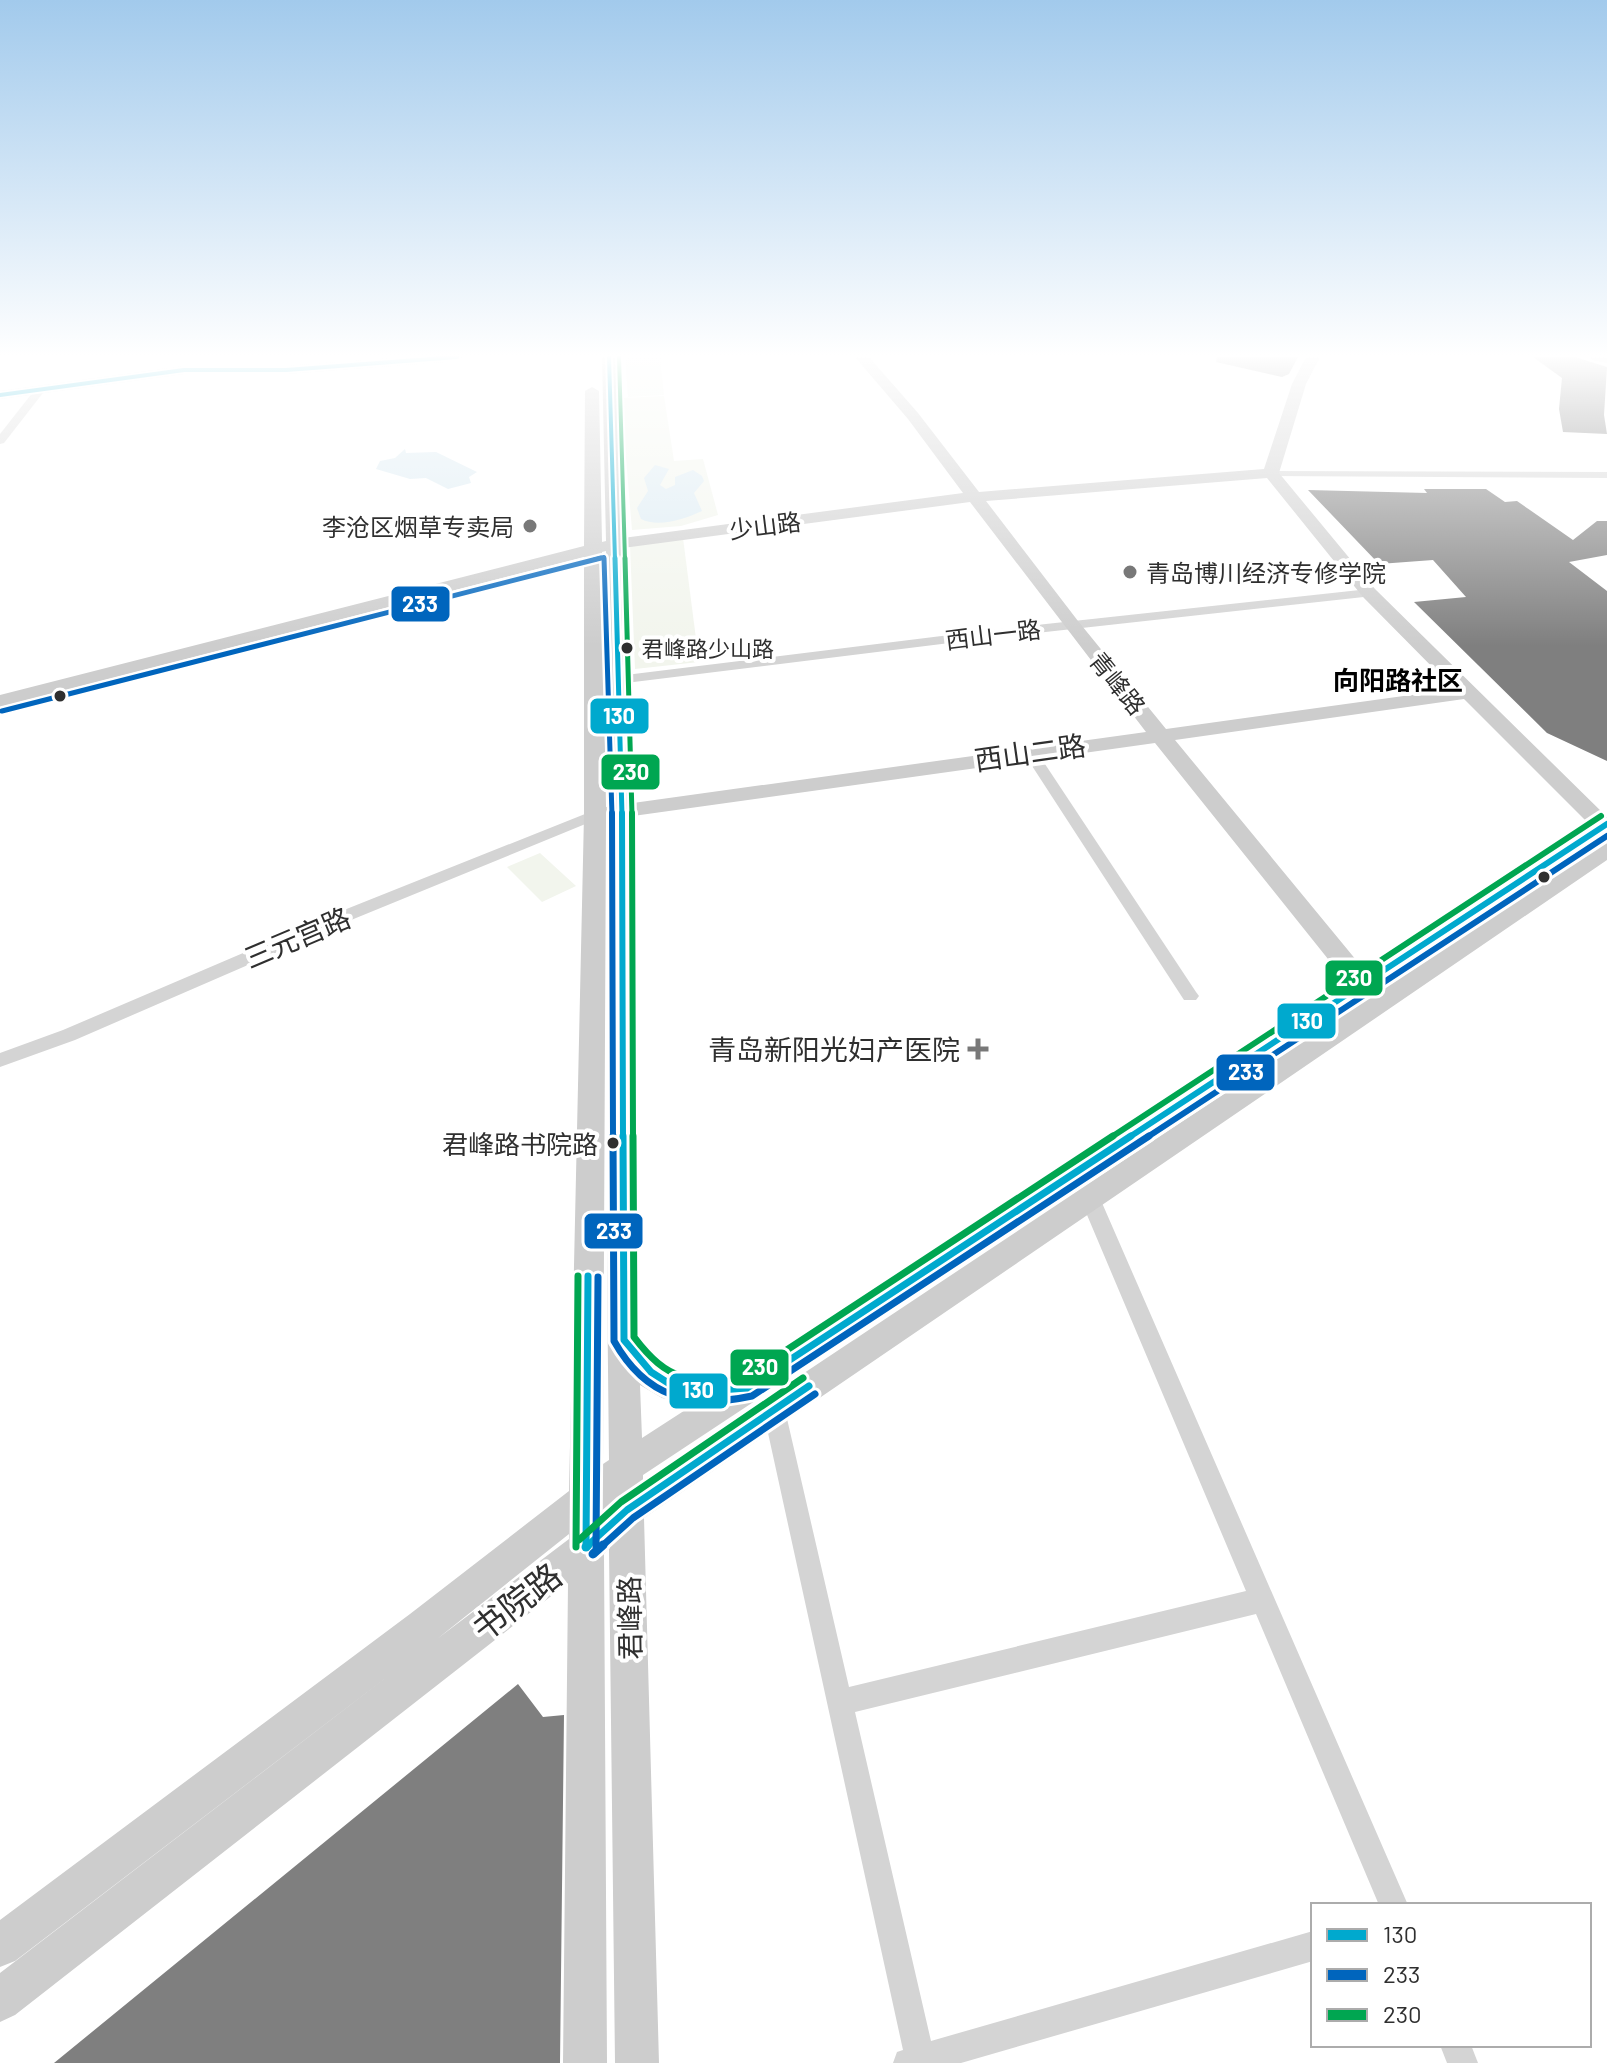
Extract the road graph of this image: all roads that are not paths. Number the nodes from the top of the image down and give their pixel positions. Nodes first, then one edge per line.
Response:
1 (598, 453) edge
2 (606, 453) edge
3 (941, 453) edge
4 (1277, 453) edge
5 (1271, 473) junction
6 (1607, 475) edge
7 (973, 497) junction
8 (604, 546) junction
9 (1369, 593) junction
10 (1071, 625) junction
11 (606, 682) junction
12 (1467, 693) junction
13 (0, 701) edge
14 (1158, 734) junction
15 (1030, 752) junction
16 (622, 810) junction
17 (595, 815) junction
18 (1606, 833) edge
19 (1371, 995) junction
20 (1190, 996) dead end
21 (0, 1060) edge
22 (1089, 1196) junction
23 (624, 1340) junction
24 (760, 1399) junction
25 (626, 1467) junction
26 (587, 1499) junction
27 (627, 1510) junction
28 (586, 1547) junction
29 (1261, 1600) junction
30 (841, 1702) junction
31 (1393, 1903) edge
32 (0, 1946) edge
33 (1311, 1947) edge
34 (0, 2000) edge
35 (917, 2062) edge
36 (585, 2063) edge
37 (637, 2063) edge

1 - 8 main road, 君峰路
2 - 8 main road, 君峰路
3 - 7 main road, 青峰路
4 - 5 main road
5 - 6 street, 少山路
5 - 7 main road, 少山路
5 - 9 main road
7 - 8 main road, 少山路
7 - 10 main road, 青峰路
8 - 11 main road, 君峰路
8 - 13 main road, 少山路
9 - 10 street, 西山一路
9 - 12 main road
10 - 11 street, 西山一路
10 - 14 main road, 青峰路
11 - 16 main road, 君峰路
11 - 17 main road, 君峰路
12 - 14 main road, 西山二路
12 - 18 main road
14 - 15 main road, 西山二路
14 - 19 main road, 青峰路
15 - 16 main road, 西山二路
15 - 20 street
16 - 17 main road, 西山二路
16 - 23 main road, 君峰路
17 - 21 street, 三元宫路
17 - 26 main road, 君峰路
18 - 19 main road, 书院路
19 - 22 main road, 书院路
19 - 24 main road, 书院路
22 - 24 main road, 书院路
22 - 29 street
23 - 24 main road
23 - 25 main road, 君峰路
24 - 25 main road, 书院路
24 - 27 main road, 书院路
24 - 30 street
25 - 26 main road, 书院路
25 - 27 main road, 君峰路
26 - 28 main road, 君峰路
26 - 32 main road, 书院路
27 - 28 main road, 书院路
27 - 37 main road, 君峰路
28 - 34 main road, 书院路
28 - 36 main road, 君峰路
29 - 30 street
29 - 31 street
30 - 35 street
33 - 35 street

